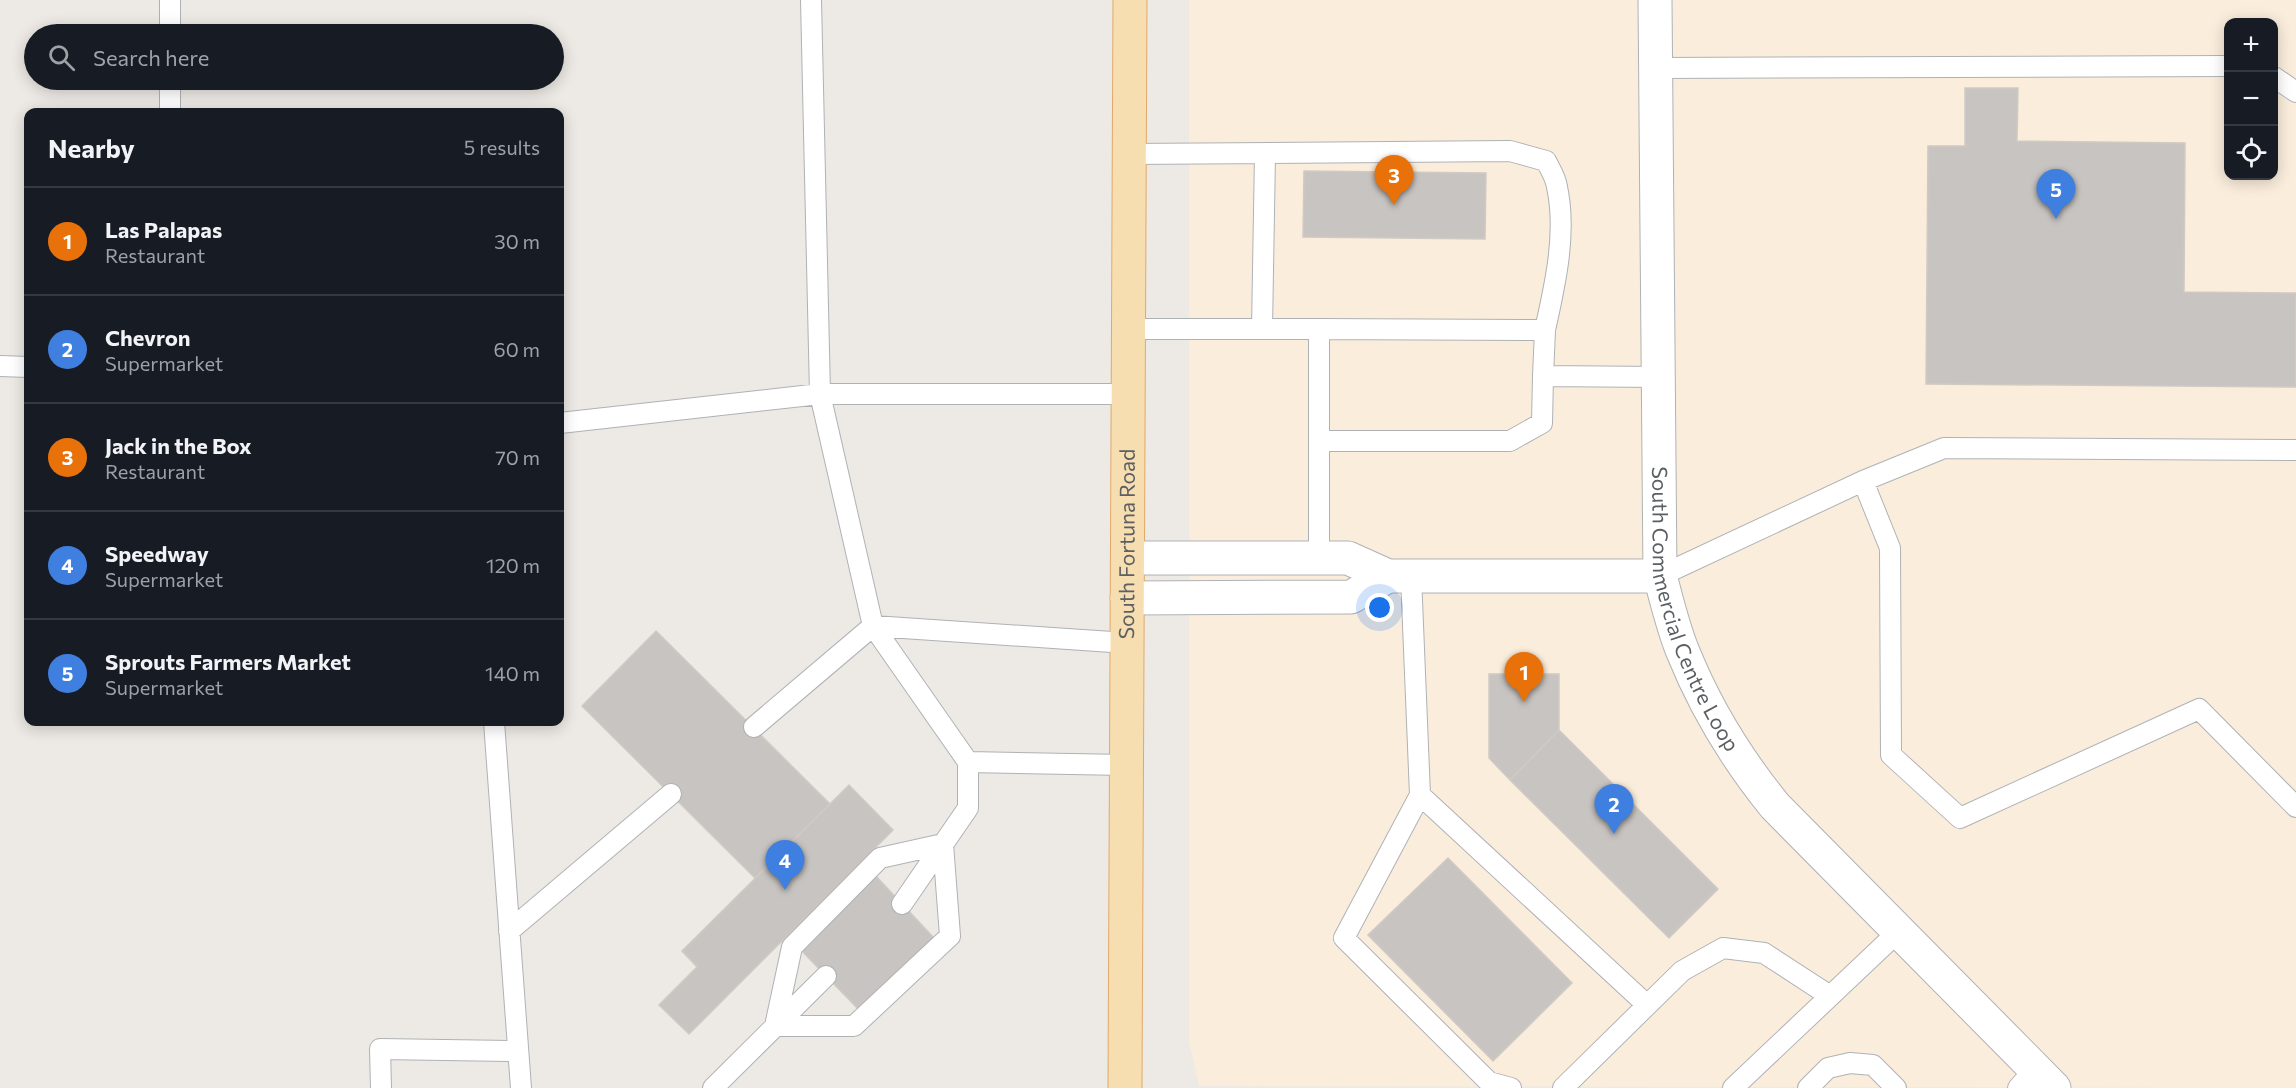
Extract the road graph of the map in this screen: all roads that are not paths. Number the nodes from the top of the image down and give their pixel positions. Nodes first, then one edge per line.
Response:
1 (170, 0) edge
2 (810, 0) edge
3 (1131, 0) edge
4 (1655, 0) edge
5 (170, 24) edge
6 (2224, 66) edge
7 (1656, 68) junction
8 (2278, 80) edge
9 (170, 90) edge
10 (2296, 92) edge
11 (170, 108) edge
12 (1131, 154) junction
13 (1265, 154) junction
14 (1129, 329) junction
15 (1262, 329) junction
16 (1319, 329) junction
17 (1545, 330) junction
18 (0, 366) edge
19 (24, 366) edge
20 (1543, 376) junction
21 (1658, 377) junction
22 (820, 394) junction
23 (1128, 394) junction
24 (564, 423) edge
25 (1319, 441) junction
26 (2296, 450) edge
27 (1863, 481) junction
28 (1128, 558) junction
29 (1319, 558) junction
30 (1399, 576) junction
31 (1660, 576) junction
32 (1127, 598) junction
33 (873, 626) junction
34 (1127, 643) junction
35 (494, 726) edge
36 (754, 727) dead end
37 (968, 762) junction
38 (1126, 765) junction
39 (671, 794) dead end
40 (1420, 795) junction
41 (2296, 807) edge
42 (943, 844) junction
43 (902, 904) dead end
44 (508, 931) junction
45 (1899, 931) junction
46 (826, 976) dead end
47 (1830, 996) junction
48 (1647, 1005) junction
49 (775, 1026) junction
50 (516, 1051) junction
51 (2036, 1082) edge
52 (381, 1088) edge
53 (521, 1088) edge
54 (712, 1088) edge
55 (1125, 1088) edge
56 (1511, 1088) edge
57 (1563, 1088) edge
58 (1733, 1088) edge
59 (1808, 1088) edge
60 (1896, 1088) edge

1 - 5 lane
2 - 22 lane
3 - 12 main road, South Fortuna Road
4 - 7 street, South Commercial Centre Loop
6 - 7 lane
7 - 21 street, South Commercial Centre Loop
8 - 10 lane
9 - 11 lane
12 - 13 lane
12 - 14 main road, South Fortuna Road
13 - 15 lane
13 - 17 lane
14 - 15 lane
14 - 23 main road, South Fortuna Road
15 - 16 lane
16 - 17 lane
16 - 25 lane
17 - 20 lane
18 - 19 lane
20 - 21 lane
20 - 25 lane
21 - 31 street, South Commercial Centre Loop
22 - 23 lane
22 - 24 lane
22 - 33 lane
23 - 28 main road, South Fortuna Road
25 - 29 lane
26 - 27 lane
27 - 31 lane
27 - 41 lane
28 - 29 street
28 - 32 main road, South Fortuna Road
29 - 30 street
30 - 31 street
30 - 32 street
30 - 40 lane
31 - 45 street, South Commercial Centre Loop
32 - 34 main road, South Fortuna Road
33 - 34 lane
33 - 36 lane
33 - 37 lane
34 - 38 main road, South Fortuna Road
35 - 44 lane
37 - 38 lane
37 - 42 lane
38 - 55 main road, South Fortuna Road
39 - 44 lane
40 - 48 lane
40 - 56 lane
42 - 43 lane
42 - 49 lane
42 - 49 lane
44 - 50 lane
45 - 47 lane
45 - 51 street, South Commercial Centre Loop
46 - 49 lane
47 - 48 lane
47 - 58 lane
48 - 57 lane
49 - 54 lane
50 - 52 lane
50 - 53 lane
59 - 60 lane

